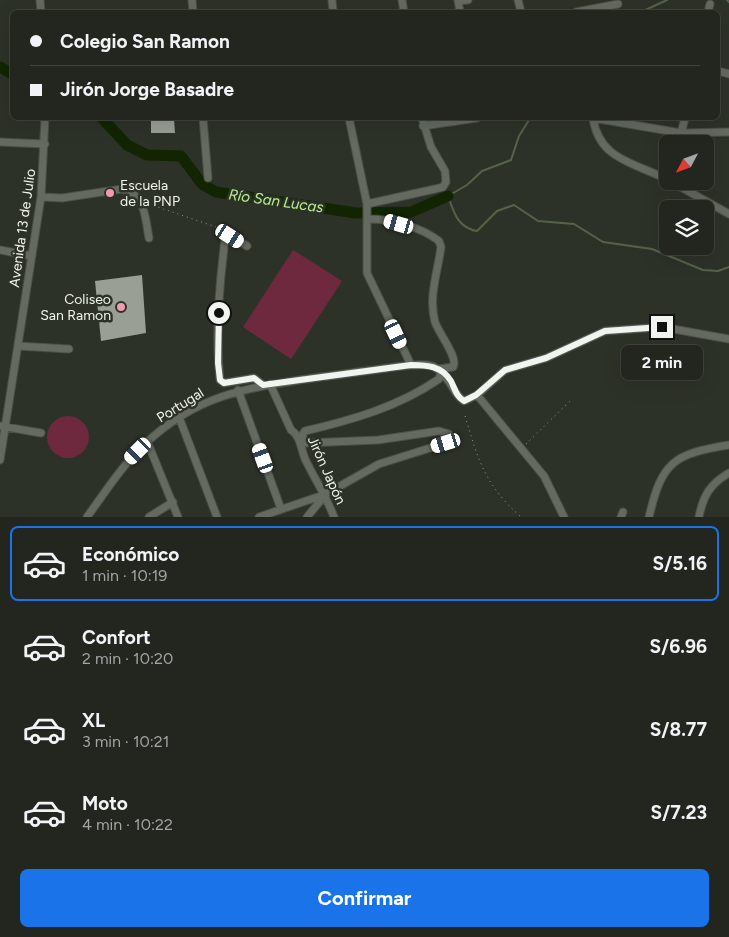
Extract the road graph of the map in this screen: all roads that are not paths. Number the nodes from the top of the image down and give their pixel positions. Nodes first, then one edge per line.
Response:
1 (458, 0) edge
2 (468, 0) edge
3 (618, 4) dead end
4 (710, 4) dead end
5 (586, 10) edge
6 (708, 10) edge
7 (44, 120) edge
8 (203, 120) edge
9 (349, 120) edge
10 (422, 120) edge
11 (464, 120) edge
12 (594, 120) edge
13 (604, 120) edge
14 (684, 120) edge
15 (423, 126) junction
16 (729, 132) edge
17 (681, 134) junction
18 (0, 142) edge
19 (45, 144) junction
20 (659, 176) edge
21 (208, 178) dead end
22 (687, 190) edge
23 (41, 197) junction
24 (367, 206) junction
25 (729, 214) edge
26 (368, 217) junction
27 (149, 238) dead end
28 (247, 246) dead end
29 (0, 250) edge
30 (32, 256) junction
31 (729, 339) edge
32 (18, 346) junction
33 (69, 349) dead end
34 (411, 365) junction
35 (440, 371) junction
36 (267, 385) junction
37 (238, 390) junction
38 (476, 395) junction
39 (179, 417) junction
40 (3, 427) edge
41 (41, 434) dead end
42 (299, 434) junction
43 (147, 441) junction
44 (729, 445) edge
45 (0, 460) edge
46 (729, 473) edge
47 (326, 494) junction
48 (173, 502) junction
49 (282, 509) junction
50 (87, 517) edge
51 (149, 517) edge
52 (178, 517) edge
53 (218, 517) edge
54 (259, 517) edge
55 (307, 517) edge
56 (334, 517) edge
57 (564, 517) edge
58 (648, 517) edge
59 (699, 517) edge

1 - 2 street
3 - 5 street
4 - 6 street
7 - 19 street, Avenida 13 de Julio
8 - 21 street
9 - 24 street
10 - 15 street
11 - 15 street
12 - 20 street
13 - 17 street
14 - 17 street
15 - 24 street
16 - 17 street
18 - 19 street
19 - 23 street, Avenida 13 de Julio
22 - 25 street
23 - 27 street
23 - 30 street, Avenida 13 de Julio
24 - 26 street
26 - 34 street
26 - 35 street
28 - 36 street
29 - 30 street
30 - 32 street, Avenida 13 de Julio
31 - 38 street
32 - 33 street
32 - 40 street, Avenida 13 de Julio
34 - 35 street, Portugal
34 - 36 street, Portugal
35 - 38 street
35 - 42 street
36 - 37 street, Portugal
36 - 42 street, Jirón Japón
37 - 39 street, Portugal
37 - 49 street
38 - 57 street
39 - 43 street, Portugal
39 - 53 street
40 - 41 street
40 - 45 street, Avenida 13 de Julio
42 - 47 street, Jirón Japón
42 - 47 street
43 - 48 street
43 - 50 street, Portugal
44 - 58 street
46 - 59 street
47 - 49 street
47 - 55 street
47 - 56 street, Jirón Japón
48 - 51 street
48 - 52 street
49 - 54 street

